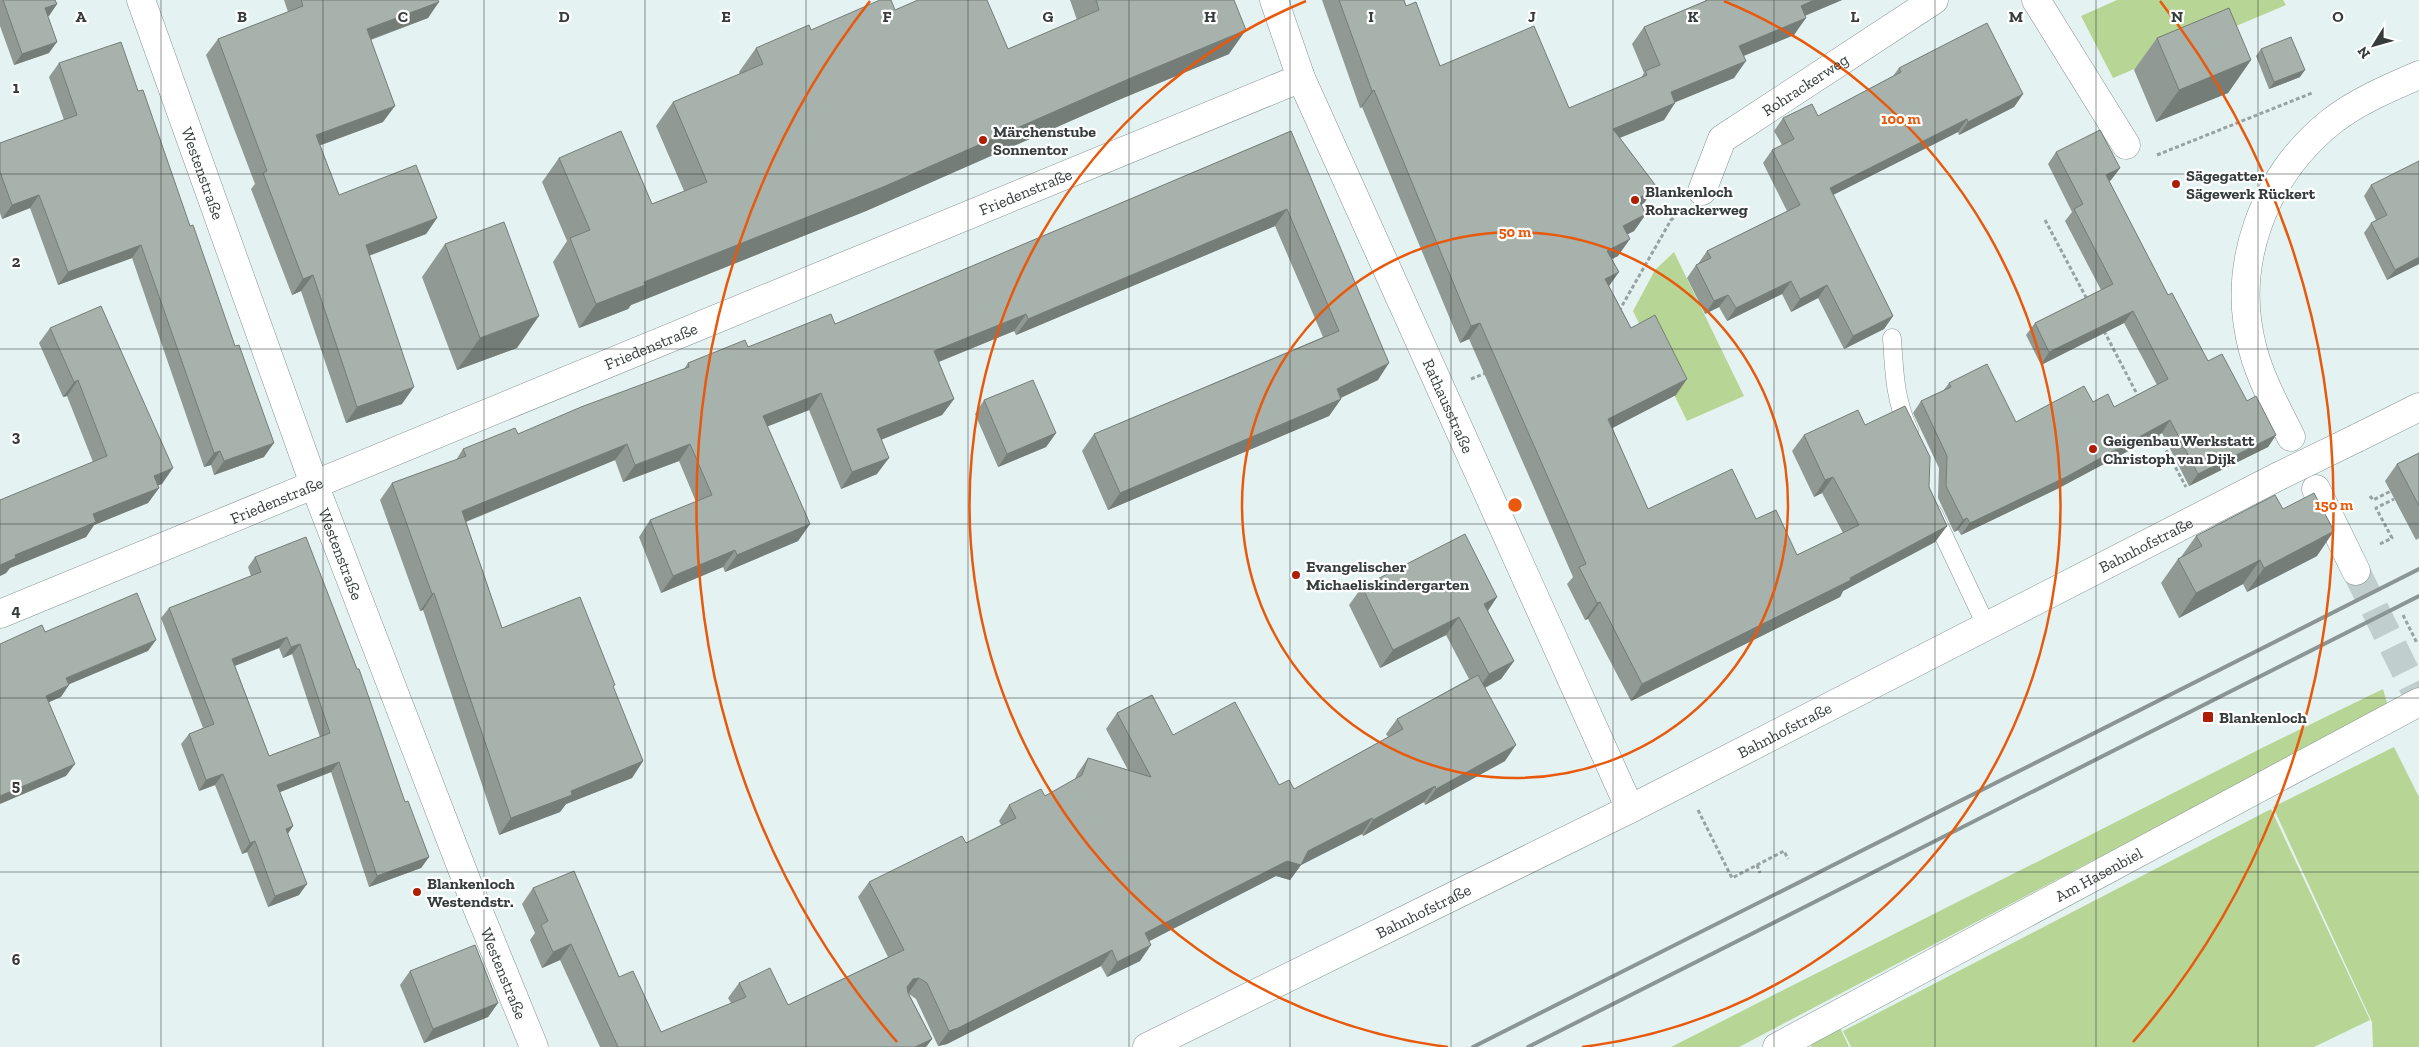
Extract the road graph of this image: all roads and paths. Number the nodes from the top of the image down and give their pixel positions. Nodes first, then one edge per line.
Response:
1 (141, 0) edge
2 (1274, 0) edge
3 (1934, 0) edge
4 (2036, 0) edge
5 (2419, 76) edge
6 (1301, 78) junction
7 (2314, 92) dead end
8 (2126, 145) joint
9 (1702, 191) joint
10 (2045, 220) dead end
11 (2091, 307) edge
12 (1615, 318) edge
13 (2100, 324) edge
14 (1892, 338) dead end
15 (1488, 372) dead end
16 (1443, 391) junction
17 (2142, 403) edge
18 (2419, 406) edge
19 (2155, 429) edge
20 (2290, 437) dead end
21 (1917, 446) edge
22 (314, 484) junction
23 (2316, 489) dead end
24 (2391, 491) dead end
25 (2370, 496) dead end
26 (2394, 499) dead end
27 (1927, 500) edge
28 (2201, 516) junction
29 (2378, 545) dead end
30 (2356, 571) tunnel mouth
31 (0, 614) edge
32 (2404, 615) dead end
33 (1986, 625) junction
34 (2417, 643) dead end
35 (2419, 702) edge
36 (1683, 781) junction
37 (1630, 809) junction
38 (1788, 859) dead end
39 (1757, 865) junction
40 (1760, 873) dead end
41 (534, 1047) edge
42 (1147, 1047) edge
43 (1777, 1047) edge

1 - 22 street, Westenstraße
2 - 6 street, Rathausstraße
3 - 9 street, Rohrackerweg
4 - 8 street
5 - 20 street
6 - 16 street, Rathausstraße
6 - 22 street, Friedenstraße
7 - 8 path
9 - 12 path
10 - 11 path
13 - 17 path
14 - 21 lane
15 - 16 path
16 - 37 street, Rathausstraße
18 - 28 street, Bahnhofstraße, bridge
19 - 28 path
22 - 31 street, Friedenstraße
22 - 41 street, Westenstraße
23 - 30 street
24 - 25 path
26 - 29 path
27 - 33 lane
28 - 33 street, Bahnhofstraße
32 - 34 path
33 - 36 street, Bahnhofstraße
35 - 43 street, Am Hasenbiel
36 - 37 street, Bahnhofstraße
36 - 39 path
37 - 42 street, Bahnhofstraße
38 - 39 path
39 - 40 path

